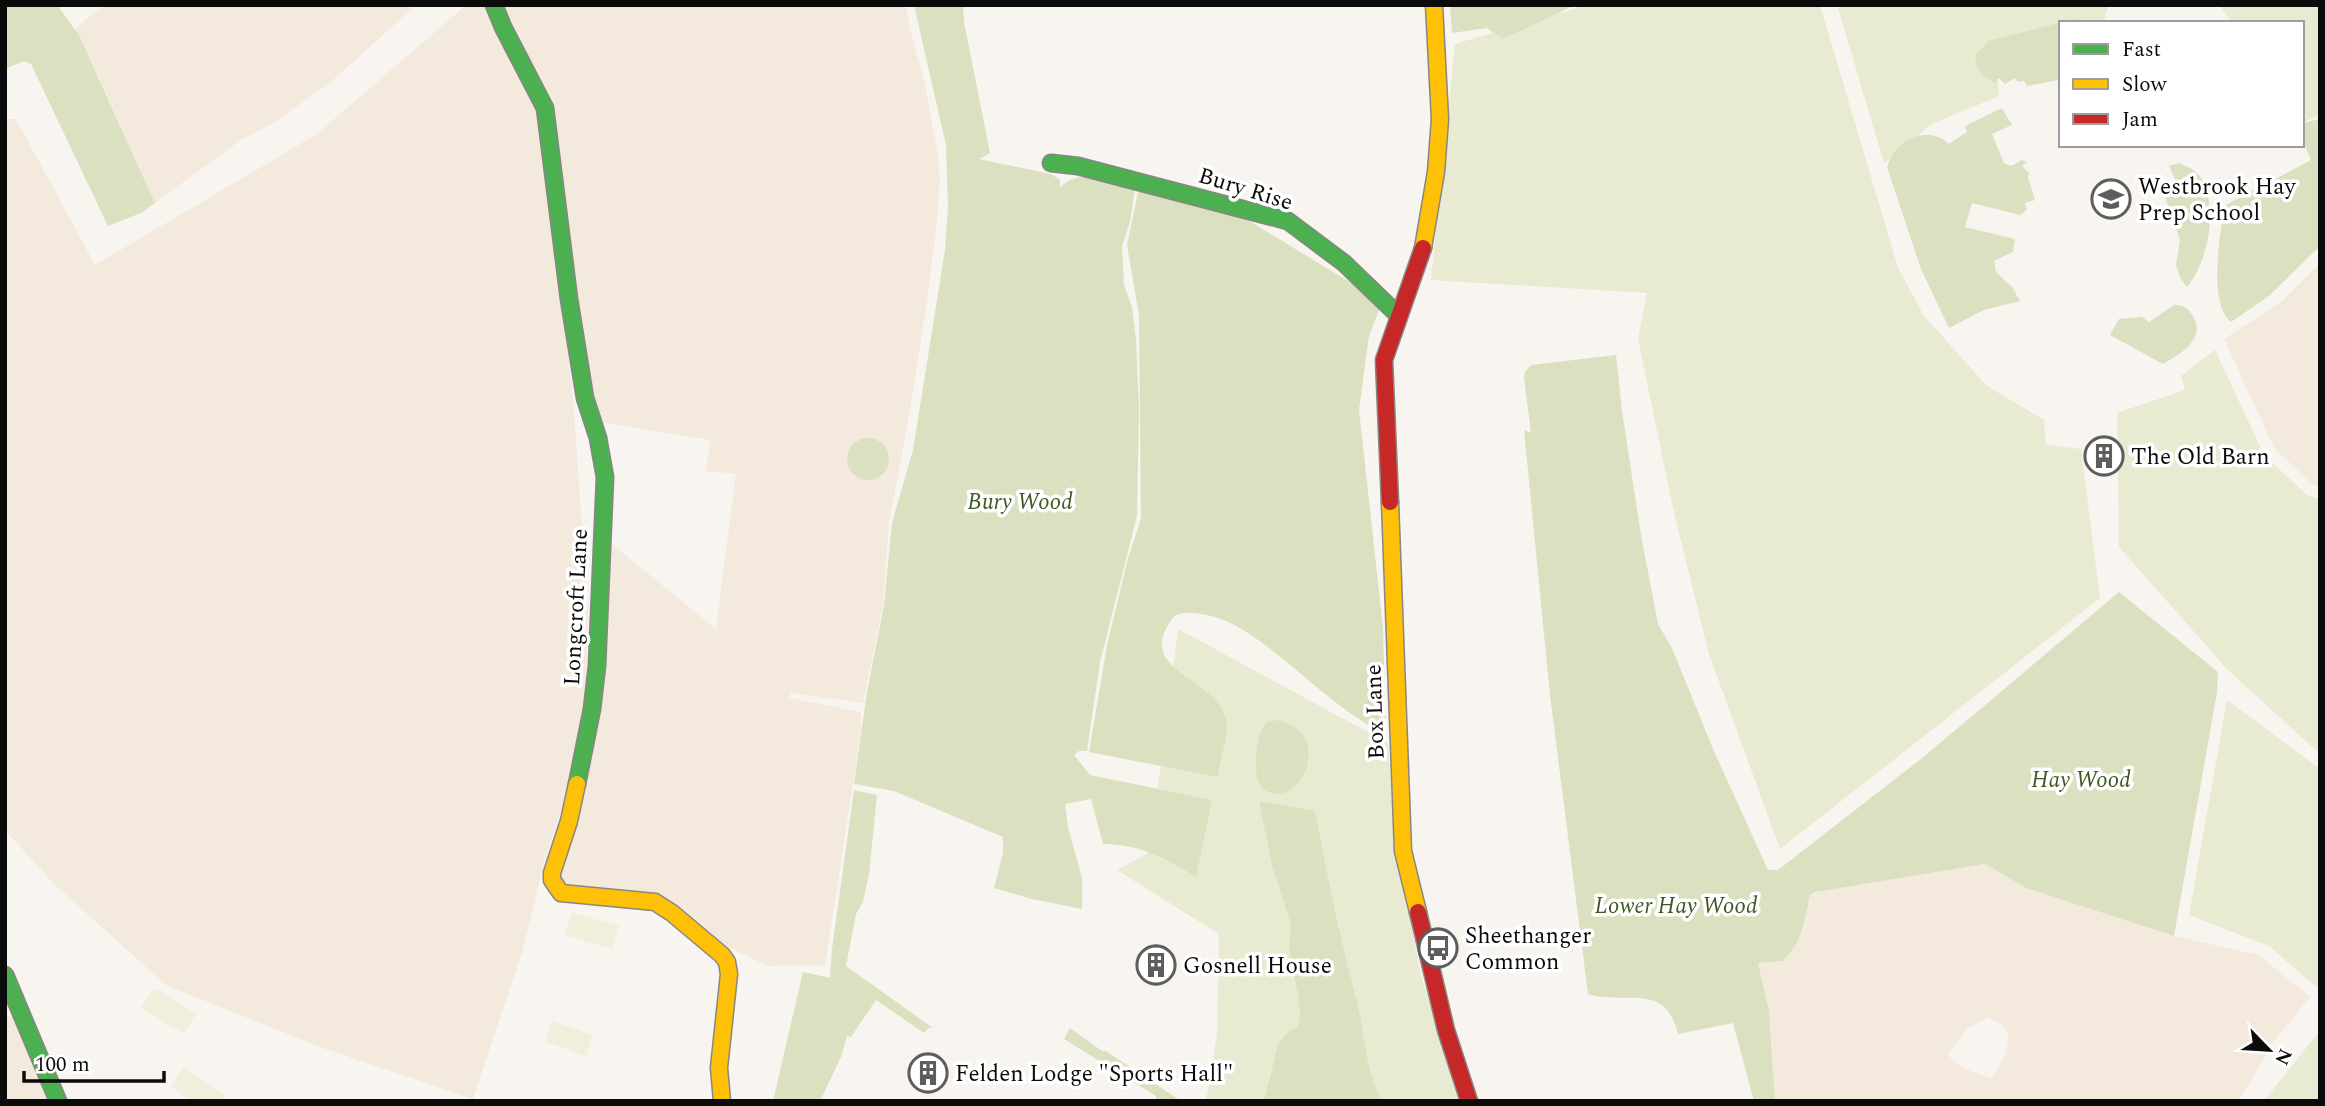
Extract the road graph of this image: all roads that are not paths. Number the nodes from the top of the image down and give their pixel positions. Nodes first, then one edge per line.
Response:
1 (494, 5) edge
2 (1434, 5) edge
3 (1051, 163) dead end
4 (1398, 315) junction
5 (5, 975) edge
6 (58, 1101) edge
7 (722, 1101) edge
8 (1469, 1101) edge

1 - 7 street, Longcroft Lane
2 - 4 street, Box Lane
3 - 4 street, Bury Rise
4 - 8 street, Box Lane
5 - 6 street

